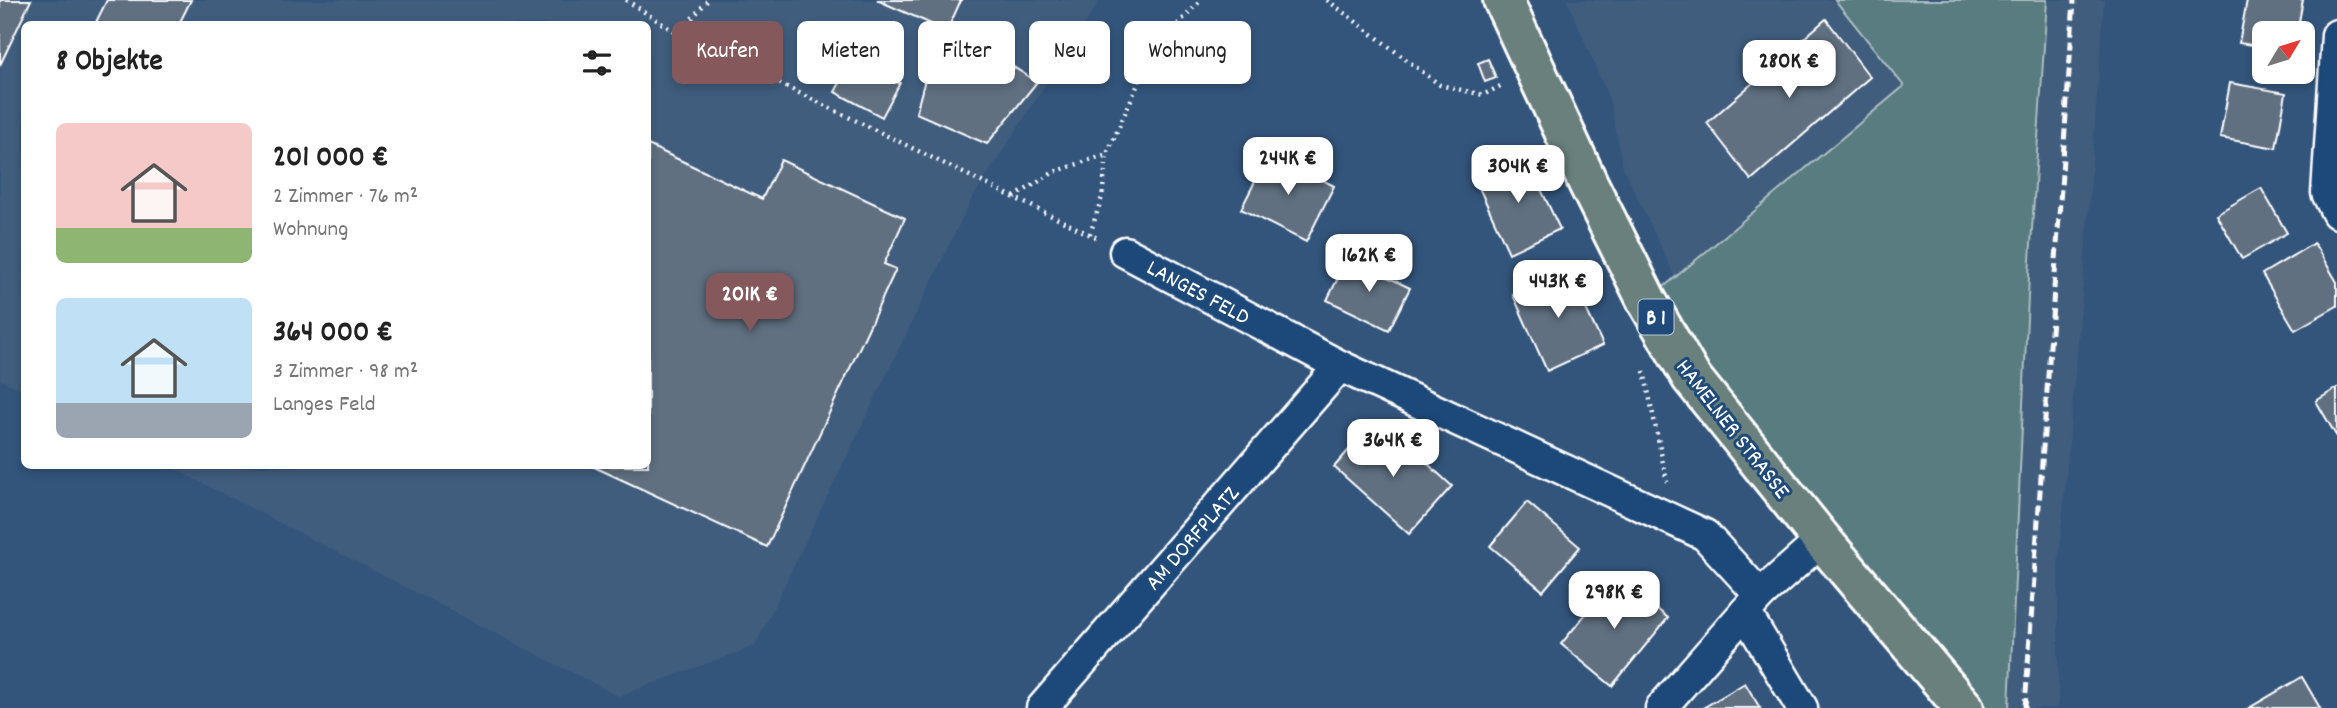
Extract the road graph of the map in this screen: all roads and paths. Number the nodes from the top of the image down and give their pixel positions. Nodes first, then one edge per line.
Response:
1 (626, 0) edge
2 (708, 0) edge
3 (1201, 0) edge
4 (1327, 0) edge
5 (1503, 0) edge
6 (689, 21) edge
7 (672, 30) edge
8 (2337, 34) edge
9 (1534, 67) junction
10 (781, 84) edge
11 (1107, 153) junction
12 (1013, 197) junction
13 (2337, 213) edge
14 (1090, 234) junction
15 (1125, 252) joint
16 (1672, 347) junction
17 (1340, 366) junction
18 (1675, 520) junction
19 (1822, 540) junction
20 (1753, 603) junction
21 (1042, 708) edge
22 (1661, 708) edge
23 (1802, 708) edge
24 (1964, 708) edge

1 - 7 path, LANGES FELD
2 - 6 path
3 - 11 path
4 - 9 path
5 - 9 main road, HAMELNER STRASSE / B 1
8 - 13 street
9 - 16 main road, HAMELNER STRASSE / B 1
10 - 12 path, LANGES FELD
11 - 12 path
11 - 14 path
12 - 14 path, LANGES FELD
14 - 15 path, LANGES FELD
15 - 17 street, LANGES FELD
16 - 18 path
16 - 19 main road, HAMELNER STRASSE / B 1
17 - 18 street, LANGES FELD
17 - 21 street, AM DORFPLATZ
18 - 20 street, LANGES FELD
19 - 20 street
19 - 24 main road, HAMELNER STRASSE / B 1
20 - 22 street
20 - 23 street, LANGES FELD

